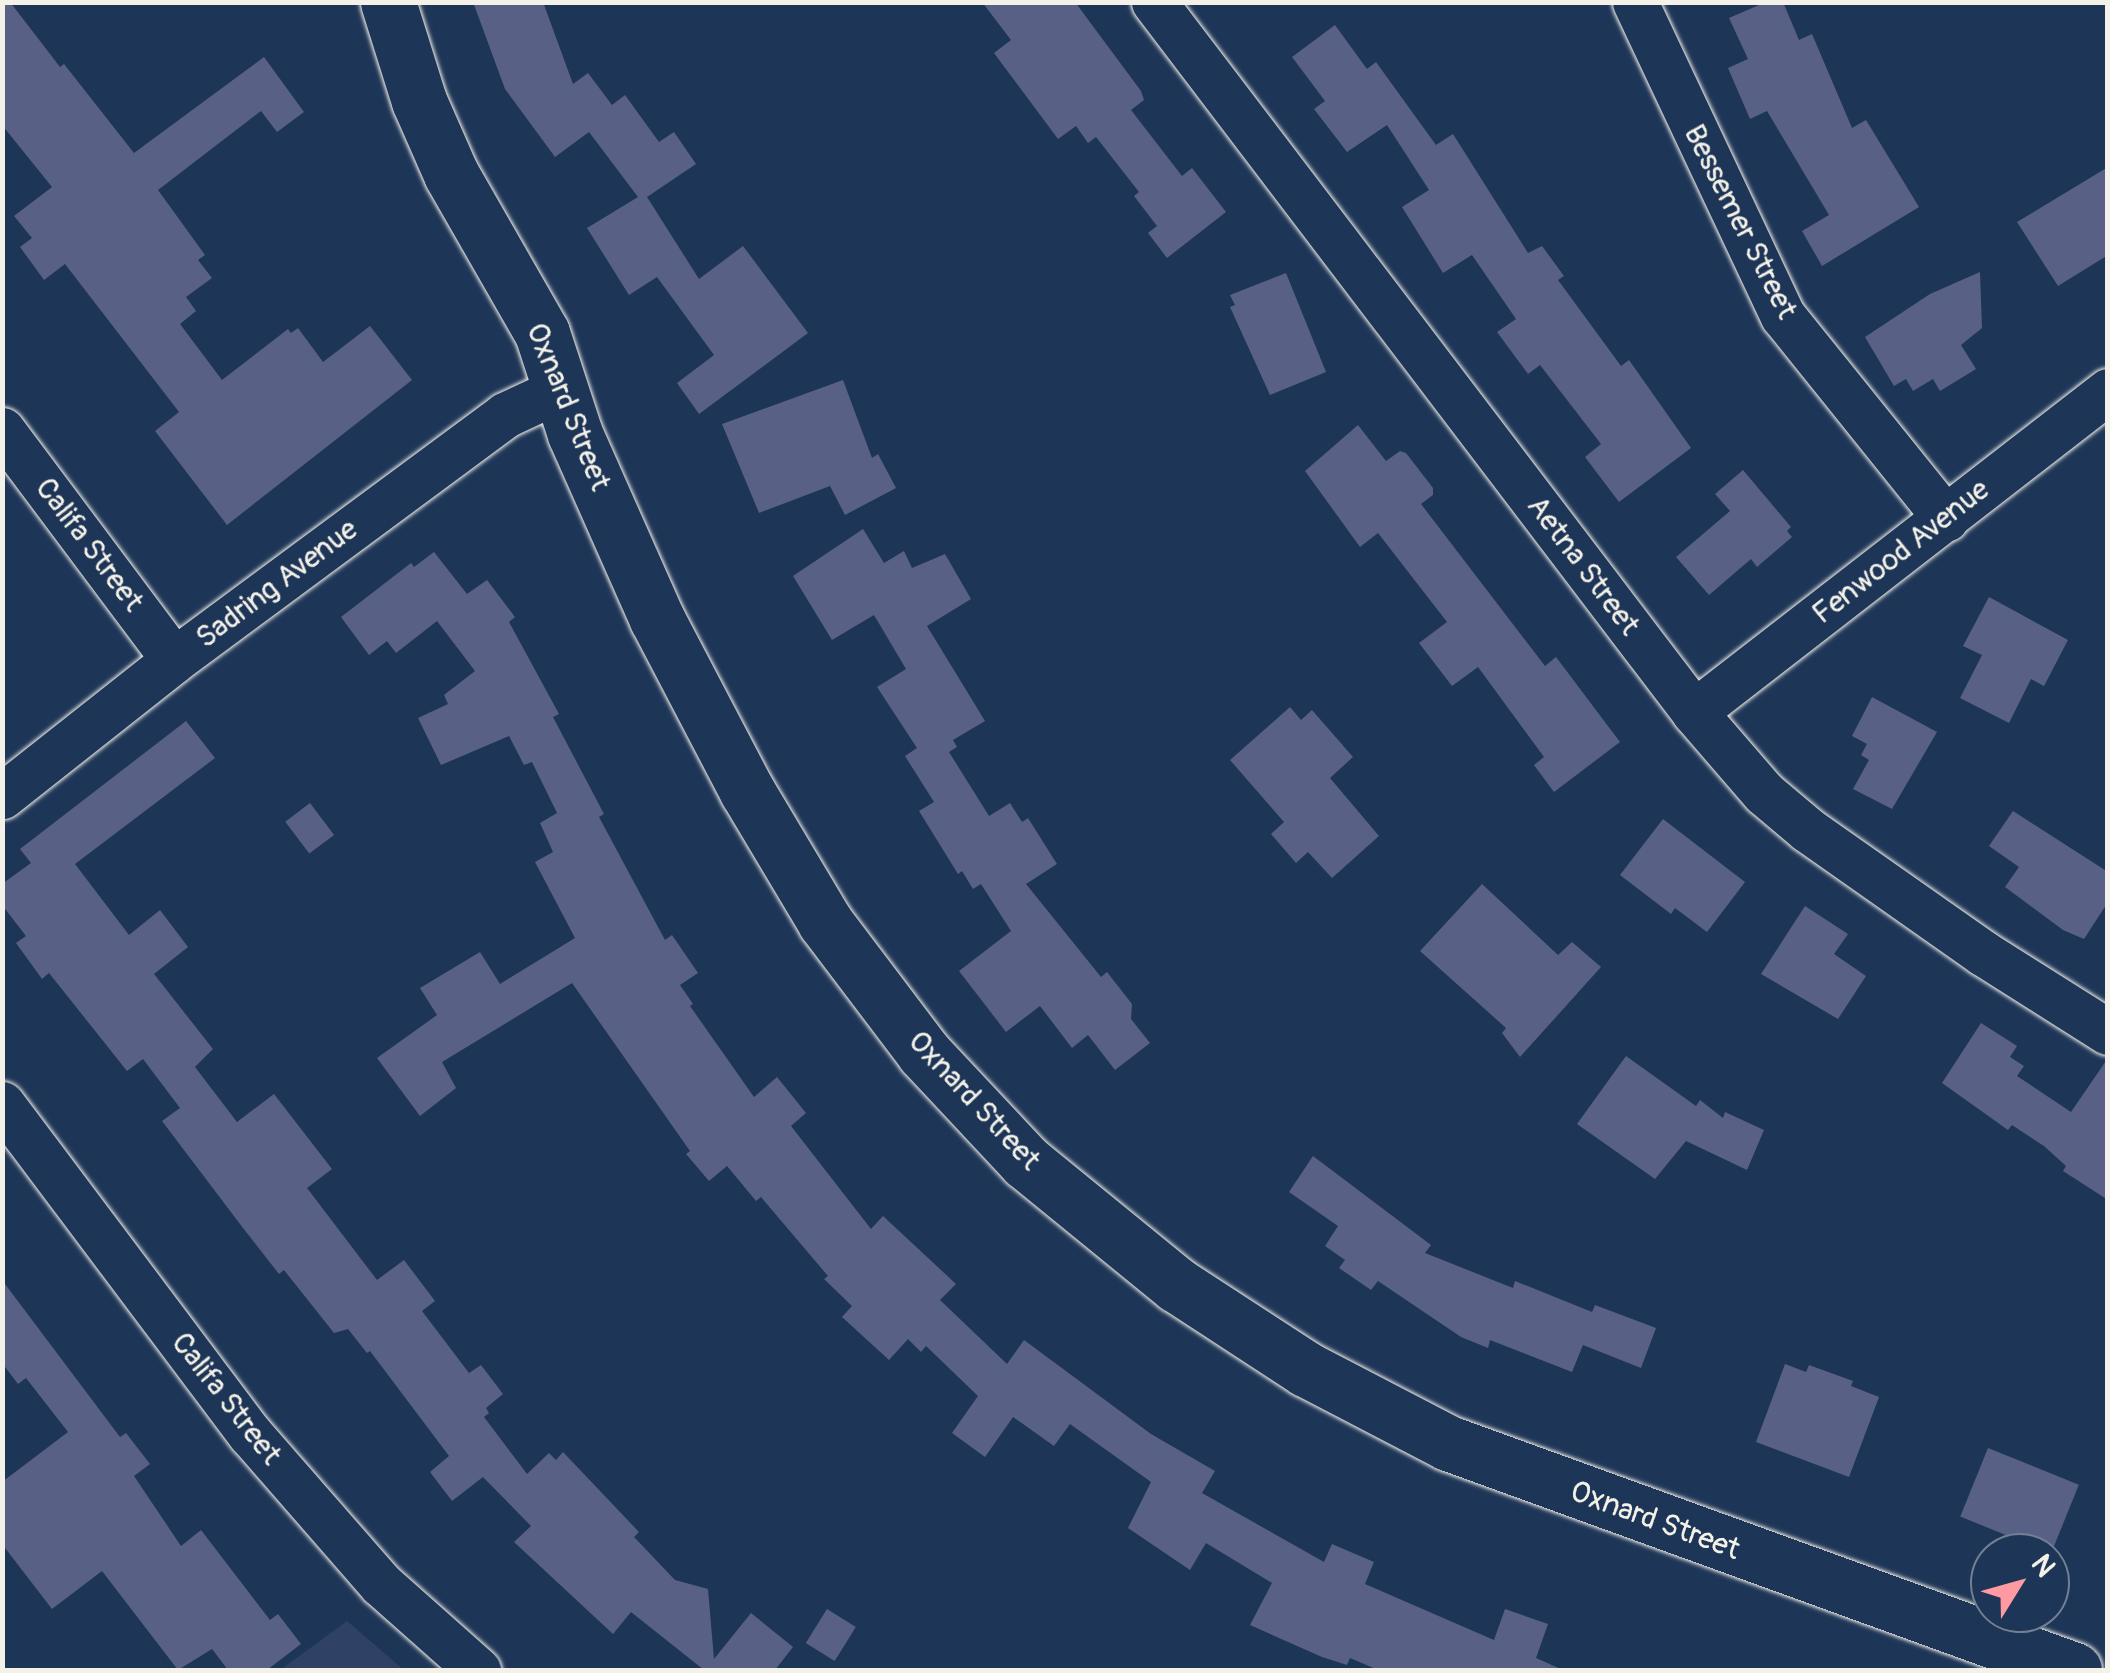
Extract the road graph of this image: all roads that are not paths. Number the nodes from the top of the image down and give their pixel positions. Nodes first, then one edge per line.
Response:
1 (388, 2) edge
2 (1154, 2) edge
3 (1635, 2) edge
4 (562, 388) junction
5 (2108, 391) edge
6 (2, 430) edge
7 (1946, 519) junction
8 (174, 660) junction
9 (1694, 712) junction
10 (2, 796) edge
11 (2108, 1032) edge
12 (2, 1104) edge
13 (478, 1670) edge
14 (2074, 1670) edge

1 - 4 street, Oxnard Street
2 - 9 street, Aetna Street
3 - 7 street, Bessemer Street
4 - 8 street, Sadring Avenue
4 - 14 street, Oxnard Street
5 - 7 street, Fenwood Avenue
6 - 8 street, Califa Street
7 - 9 street, Fenwood Avenue
8 - 10 street, Sadring Avenue
9 - 11 street, Aetna Street
12 - 13 street, Califa Street

